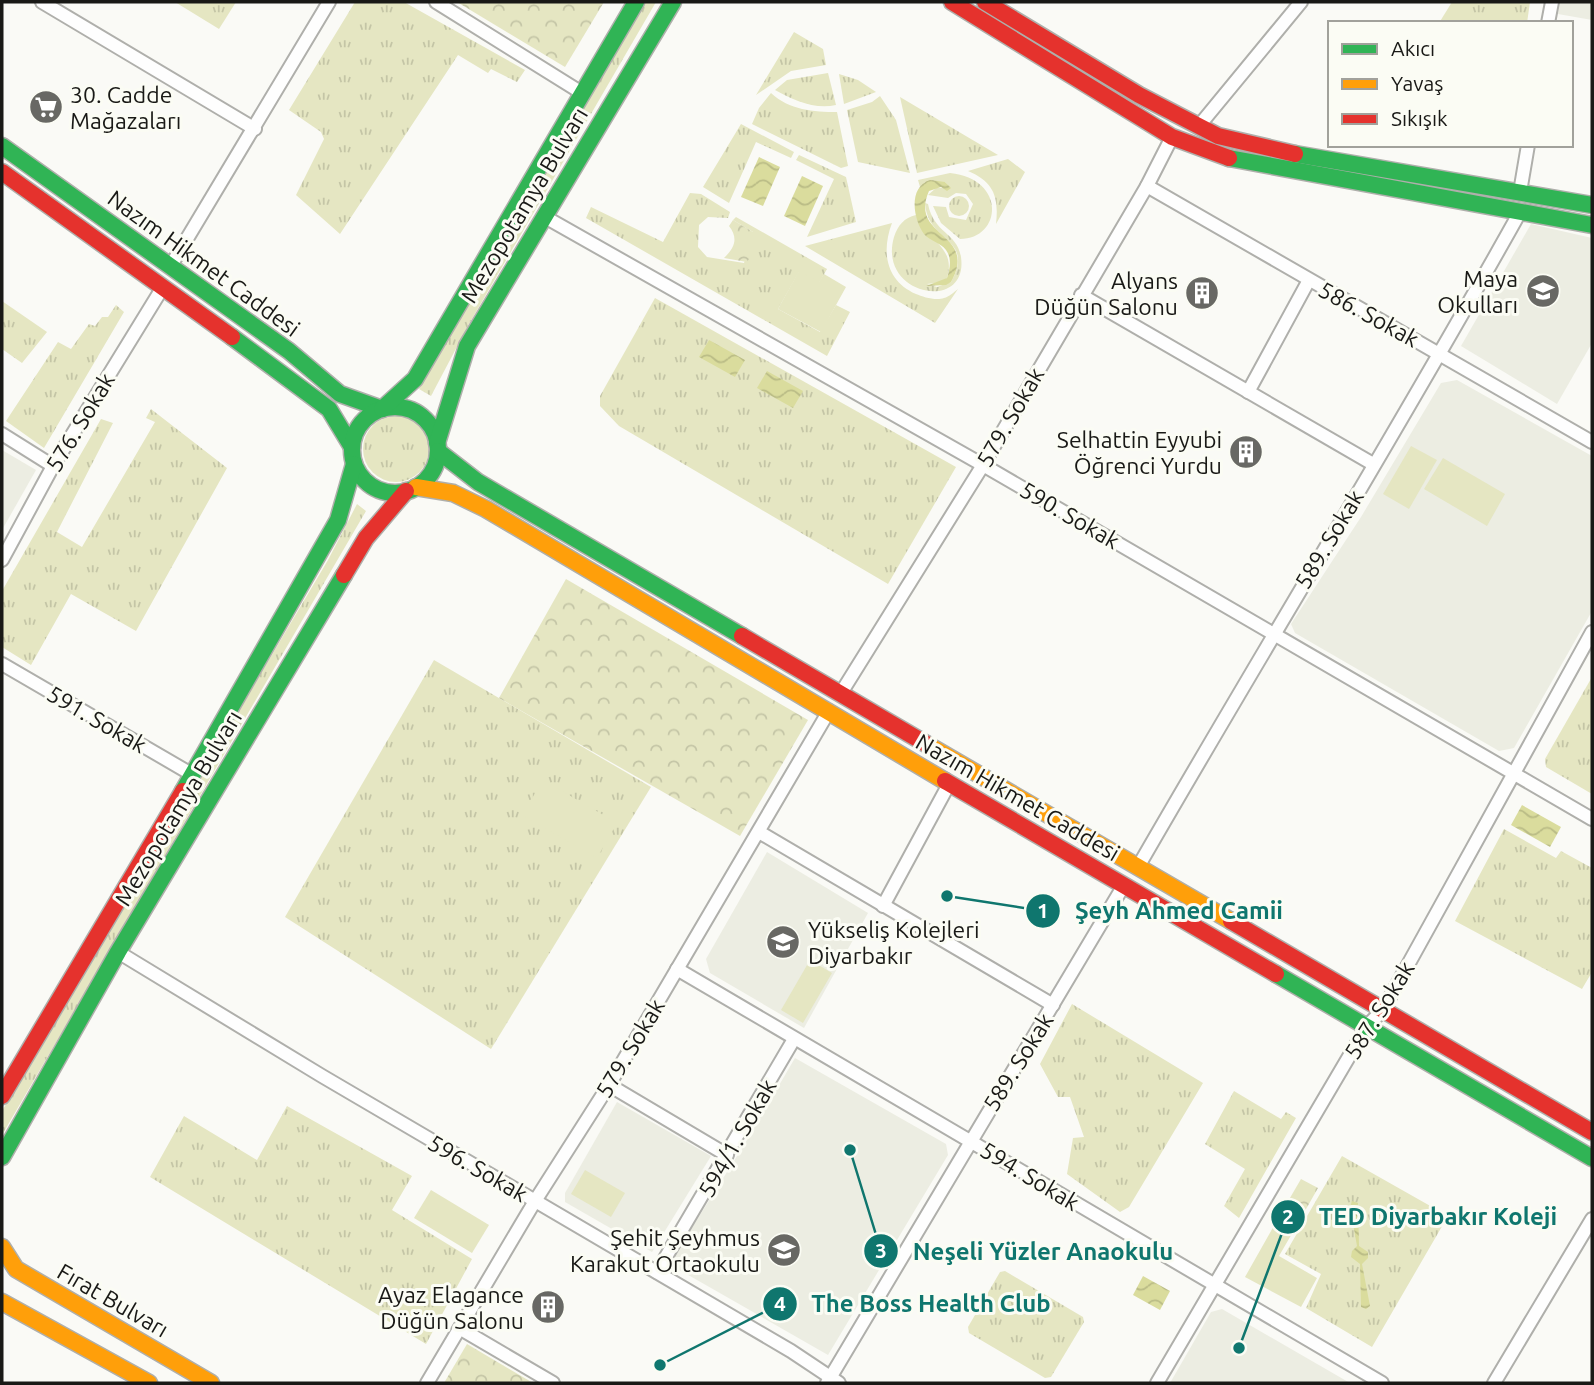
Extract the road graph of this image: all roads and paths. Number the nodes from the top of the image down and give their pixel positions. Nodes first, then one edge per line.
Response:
1 (41, 2) edge
2 (329, 2) edge
3 (436, 2) edge
4 (636, 2) edge
5 (673, 2) edge
6 (951, 2) edge
7 (985, 2) edge
8 (1301, 2) edge
9 (1552, 2) edge
10 (1548, 21) edge
11 (582, 93) junction
12 (1198, 127) junction
13 (255, 129) junction
14 (1172, 137) junction
15 (2, 146) edge
16 (1528, 147) edge
17 (2, 172) edge
18 (1147, 186) junction
19 (1520, 192) junction
20 (1592, 205) edge
21 (1520, 212) junction
22 (545, 217) junction
23 (1592, 225) edge
24 (170, 267) junction
25 (1309, 280) junction
26 (163, 287) junction
27 (1081, 295) junction
28 (1441, 355) junction
29 (1248, 393) junction
30 (382, 409) junction
31 (2, 434) edge
32 (1592, 442) edge
33 (352, 447) junction
34 (437, 447) junction
35 (354, 464) junction
36 (1373, 464) junction
37 (983, 465) junction
38 (53, 466) junction
39 (411, 489) junction
40 (2, 560) edge
41 (1592, 632) edge
42 (1272, 633) junction
43 (2, 664) edge
44 (841, 693) junction
45 (829, 711) junction
46 (1512, 771) junction
47 (193, 775) junction
48 (949, 784) junction
49 (1592, 818) edge
50 (759, 832) junction
51 (1138, 867) junction
52 (1124, 885) junction
53 (883, 906) junction
54 (118, 952) junction
55 (677, 969) junction
56 (1053, 1005) junction
57 (1383, 1010) junction
58 (1367, 1026) junction
59 (794, 1039) junction
60 (609, 1085) junction
61 (2, 1096) edge
62 (1592, 1132) edge
63 (970, 1141) junction
64 (727, 1155) junction
65 (2, 1157) edge
66 (1592, 1158) edge
67 (535, 1201) junction
68 (1592, 1219) edge
69 (2, 1247) edge
70 (657, 1272) junction
71 (1214, 1285) junction
72 (2, 1302) edge
73 (461, 1329) junction
74 (832, 1381) edge
75 (149, 1383) edge
76 (211, 1383) edge
77 (427, 1383) edge
78 (553, 1383) edge
79 (1157, 1383) edge
80 (1382, 1383) edge
81 (1494, 1383) edge

1 - 13 street
2 - 13 street
3 - 11 street
4 - 11 main road
5 - 22 main road, Mezopotamya Bulvarı
6 - 14 main road
7 - 12 main road
8 - 12 street
9 - 10 street
11 - 30 main road
12 - 19 main road
13 - 24 street
14 - 18 street, 579. Sokak
14 - 21 main road
15 - 24 main road, Nazım Hikmet Caddesi
16 - 19 street
17 - 26 main road, Nazım Hikmet Caddesi
18 - 25 street, 586. Sokak
18 - 27 street, 579. Sokak
19 - 20 main road
21 - 23 main road
21 - 28 street, 589. Sokak
22 - 34 main road, Mezopotamya Bulvarı
22 - 37 street, 590. Sokak
24 - 30 main road, Nazım Hikmet Caddesi
25 - 28 street, 586. Sokak
25 - 29 street
26 - 33 main road, Nazım Hikmet Caddesi
26 - 38 street, 576. Sokak
27 - 29 street
27 - 37 street, 579. Sokak
28 - 32 street, 586. Sokak
28 - 36 street, 589. Sokak
29 - 36 street
30 - 33 main road
30 - 34 main road
31 - 38 street
33 - 35 main road
34 - 39 main road
34 - 44 main road, Nazım Hikmet Caddesi
35 - 39 main road
35 - 47 main road, Mezopotamya Bulvarı
36 - 42 street, 589. Sokak
37 - 42 street, 590. Sokak
37 - 44 street, 579. Sokak
38 - 40 street, 576. Sokak
39 - 45 main road, Nazım Hikmet Caddesi
39 - 54 main road, Mezopotamya Bulvarı
41 - 46 street, 587. Sokak
42 - 46 street, 590. Sokak
42 - 51 street, 589. Sokak
43 - 47 street, 591. Sokak
44 - 51 main road, Nazım Hikmet Caddesi
45 - 48 main road, Nazım Hikmet Caddesi
45 - 50 street, 579. Sokak
46 - 49 street, 590. Sokak
46 - 57 street, 587. Sokak
47 - 61 main road, Mezopotamya Bulvarı
48 - 52 main road, Nazım Hikmet Caddesi
48 - 53 street
50 - 53 street
50 - 55 street, 579. Sokak
51 - 57 main road, Nazım Hikmet Caddesi
52 - 56 street, 589. Sokak
52 - 58 main road, Nazım Hikmet Caddesi
53 - 56 street
54 - 65 main road, Mezopotamya Bulvarı
54 - 67 street, 596. Sokak
55 - 59 street, 594. Sokak
55 - 60 street, 579. Sokak
56 - 63 street, 589. Sokak
57 - 58 street, 587. Sokak
57 - 62 main road, Nazım Hikmet Caddesi
58 - 66 main road, Nazım Hikmet Caddesi
58 - 71 street, 587. Sokak
59 - 63 street, 594. Sokak
59 - 64 street, 594/1. Sokak
60 - 64 street
60 - 67 street, 579. Sokak
63 - 71 street, 594. Sokak
63 - 74 street, 589. Sokak
64 - 70 street, 594/1. Sokak
67 - 70 street, 596. Sokak
67 - 73 street, 579. Sokak
68 - 81 street
69 - 76 main road, Fırat Bulvarı
70 - 74 street, 596. Sokak
71 - 79 street, 587. Sokak
71 - 80 street, 594. Sokak
72 - 75 main road
73 - 77 street, 579. Sokak
73 - 78 street

